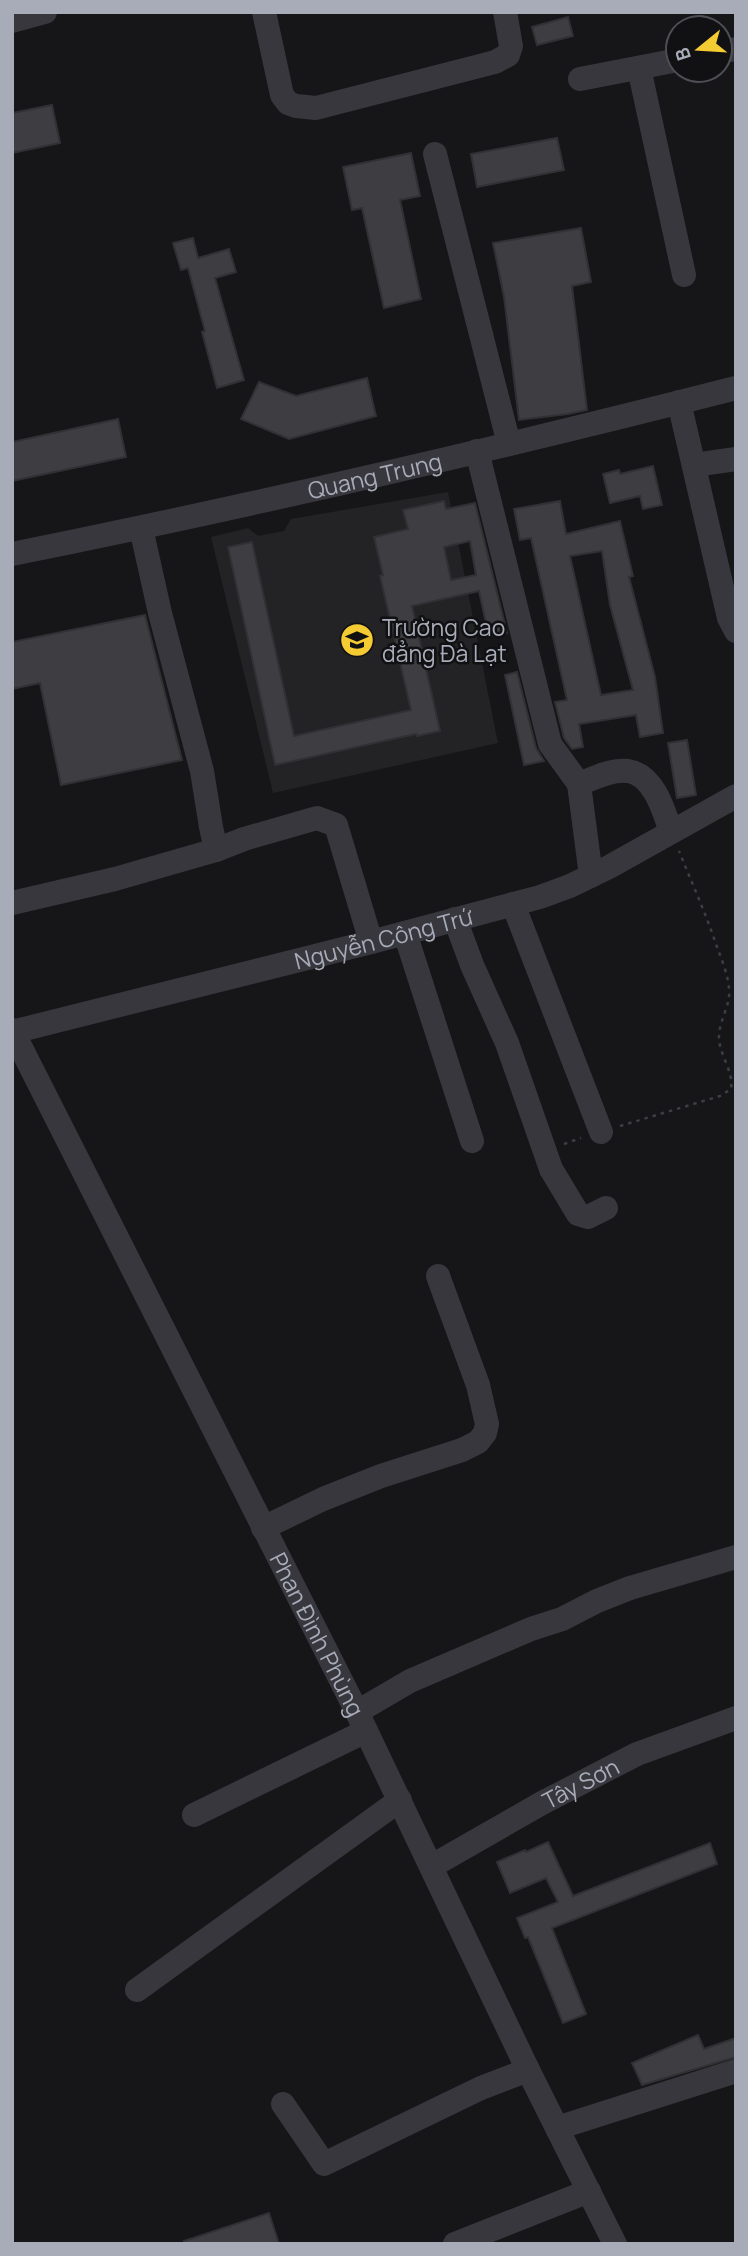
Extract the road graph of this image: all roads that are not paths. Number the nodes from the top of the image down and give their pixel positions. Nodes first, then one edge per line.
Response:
1 (45, 12) edge
2 (264, 12) edge
3 (505, 12) edge
4 (12, 21) edge
5 (664, 63) edge
6 (639, 68) junction
7 (580, 79) dead end
8 (435, 154) dead end
9 (684, 275) dead end
10 (736, 388) edge
11 (679, 402) junction
12 (509, 444) junction
13 (477, 451) junction
14 (736, 459) edge
15 (694, 465) junction
16 (141, 528) junction
17 (12, 554) edge
18 (736, 631) edge
19 (579, 784) junction
20 (736, 796) edge
21 (671, 832) junction
22 (216, 850) junction
23 (591, 876) junction
24 (12, 903) edge
25 (513, 904) junction
26 (456, 919) junction
27 (404, 933) junction
28 (370, 942) junction
29 (12, 1031) edge
30 (601, 1132) road end
31 (471, 1141) dead end
32 (606, 1208) dead end
33 (438, 1276) dead end
34 (263, 1528) junction
35 (736, 1557) edge
36 (736, 1718) edge
37 (362, 1721) junction
38 (400, 1800) junction
39 (194, 1815) dead end
40 (432, 1866) junction
41 (137, 1990) dead end
42 (528, 2070) junction
43 (736, 2071) edge
44 (283, 2104) dead end
45 (557, 2128) junction
46 (589, 2191) junction
47 (455, 2244) edge
48 (615, 2244) edge

1 - 4 street
2 - 3 street
5 - 6 street
6 - 7 street
6 - 9 street
8 - 12 street
10 - 11 street, Quang Trung
11 - 12 street, Quang Trung
11 - 15 street
12 - 13 street, Quang Trung
13 - 16 street, Quang Trung
13 - 19 street
14 - 15 street
15 - 18 street
16 - 17 street, Quang Trung
16 - 22 street
19 - 21 street
19 - 23 street
20 - 21 street, Nguyễn Công Trứ
21 - 23 street, Nguyễn Công Trứ
22 - 24 street
22 - 28 street
23 - 25 street, Nguyễn Công Trứ
25 - 26 street, Nguyễn Công Trứ
25 - 30 street
26 - 27 street, Nguyễn Công Trứ
26 - 32 street
27 - 28 street, Nguyễn Công Trứ
27 - 31 street
28 - 29 street, Nguyễn Công Trứ
29 - 34 street, Phan Đình Phùng
33 - 34 street
34 - 37 street, Phan Đình Phùng
35 - 37 street
36 - 40 street, Tây Sơn
37 - 38 street, Phan Đình Phùng
37 - 39 street
38 - 40 street, Phan Đình Phùng
38 - 41 street
40 - 42 street, Phan Đình Phùng
42 - 44 street
42 - 45 street, Phan Đình Phùng
43 - 45 street
45 - 46 street, Phan Đình Phùng
46 - 47 street
46 - 48 street, Phan Đình Phùng

